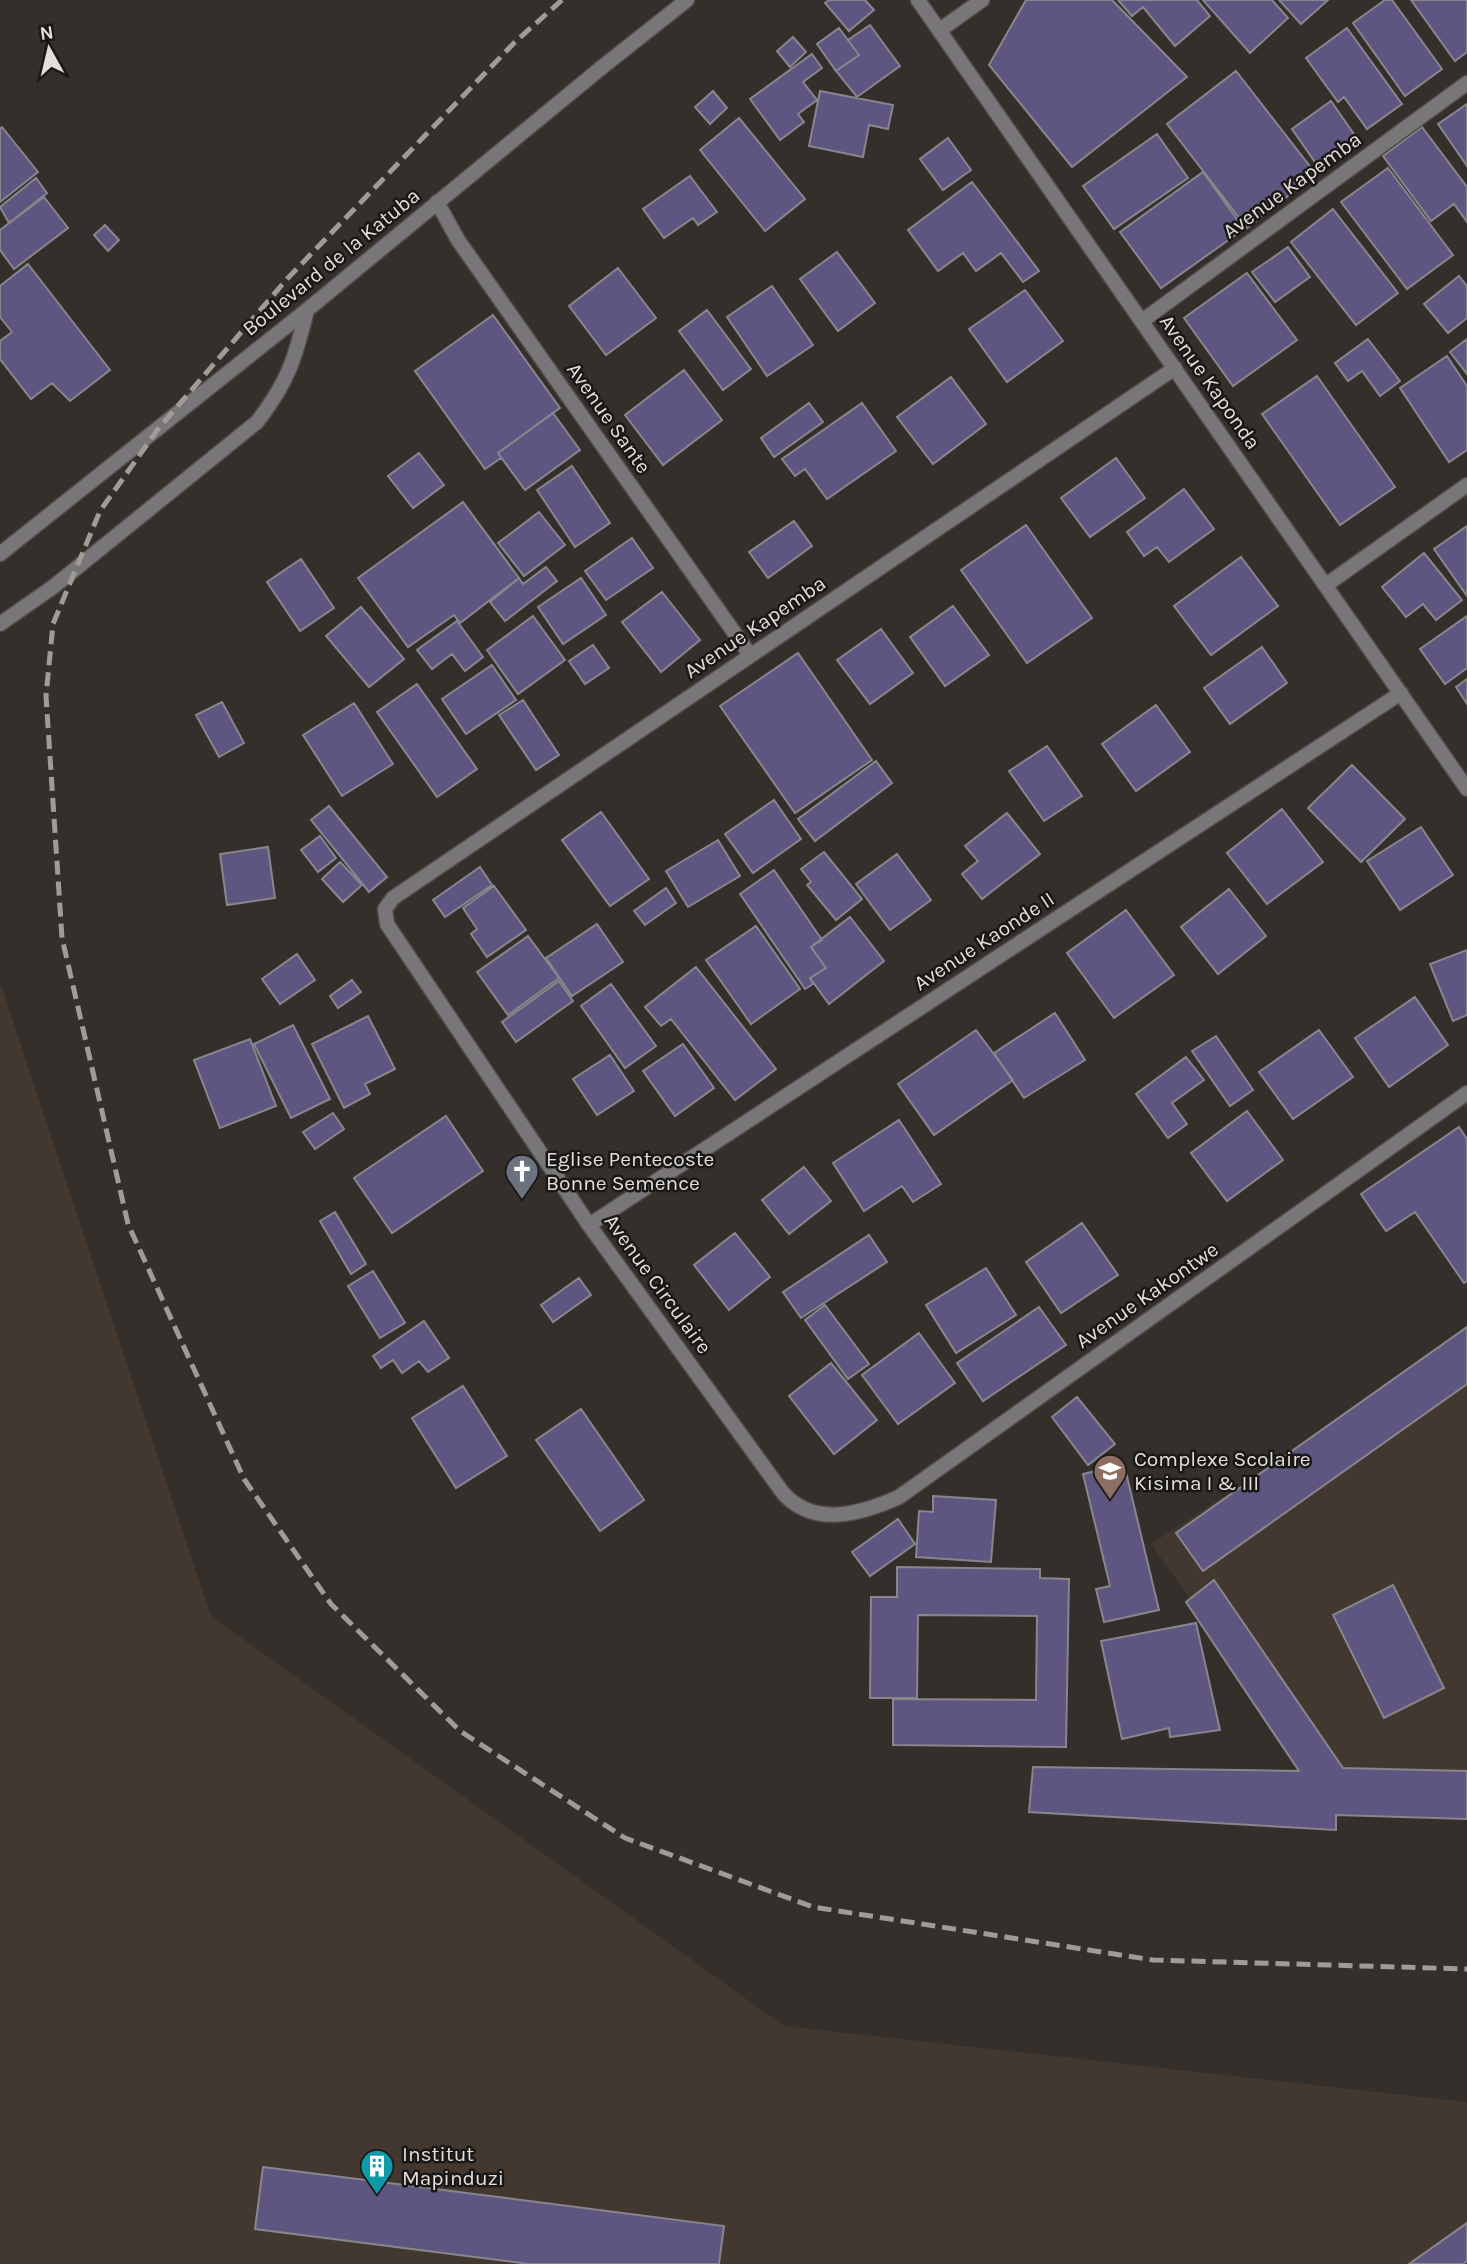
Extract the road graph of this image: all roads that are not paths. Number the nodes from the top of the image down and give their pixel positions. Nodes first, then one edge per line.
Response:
1 (687, 0) edge
2 (918, 0) edge
3 (982, 0) edge
4 (940, 30) junction
5 (1467, 83) edge
6 (437, 202) junction
7 (307, 310) junction
8 (1142, 321) junction
9 (1175, 368) junction
10 (1467, 485) edge
11 (0, 554) edge
12 (1326, 586) junction
13 (0, 624) edge
14 (751, 655) junction
15 (1401, 693) junction
16 (1467, 789) edge
17 (394, 935) joint
18 (1467, 1093) edge
19 (589, 1225) junction
20 (845, 1515) joint

1 - 6 street, Boulevard de la Katuba
2 - 4 street, Avenue Kaponda
3 - 4 street
4 - 8 street, Avenue Kaponda
5 - 8 street, Avenue Kapemba
6 - 7 street, Boulevard de la Katuba
6 - 14 street, Avenue Sante
7 - 11 street, Boulevard de la Katuba
7 - 13 street
8 - 9 street, Avenue Kaponda
9 - 12 street, Avenue Kaponda
9 - 14 street, Avenue Kapemba
10 - 12 street
12 - 15 street, Avenue Kaponda
14 - 17 street, Avenue Kapemba
15 - 16 street, Avenue Kaponda
15 - 19 street, Avenue Kaonde II
17 - 19 street, Avenue Circulaire
18 - 20 street, Avenue Kakontwe
19 - 20 street, Avenue Circulaire

